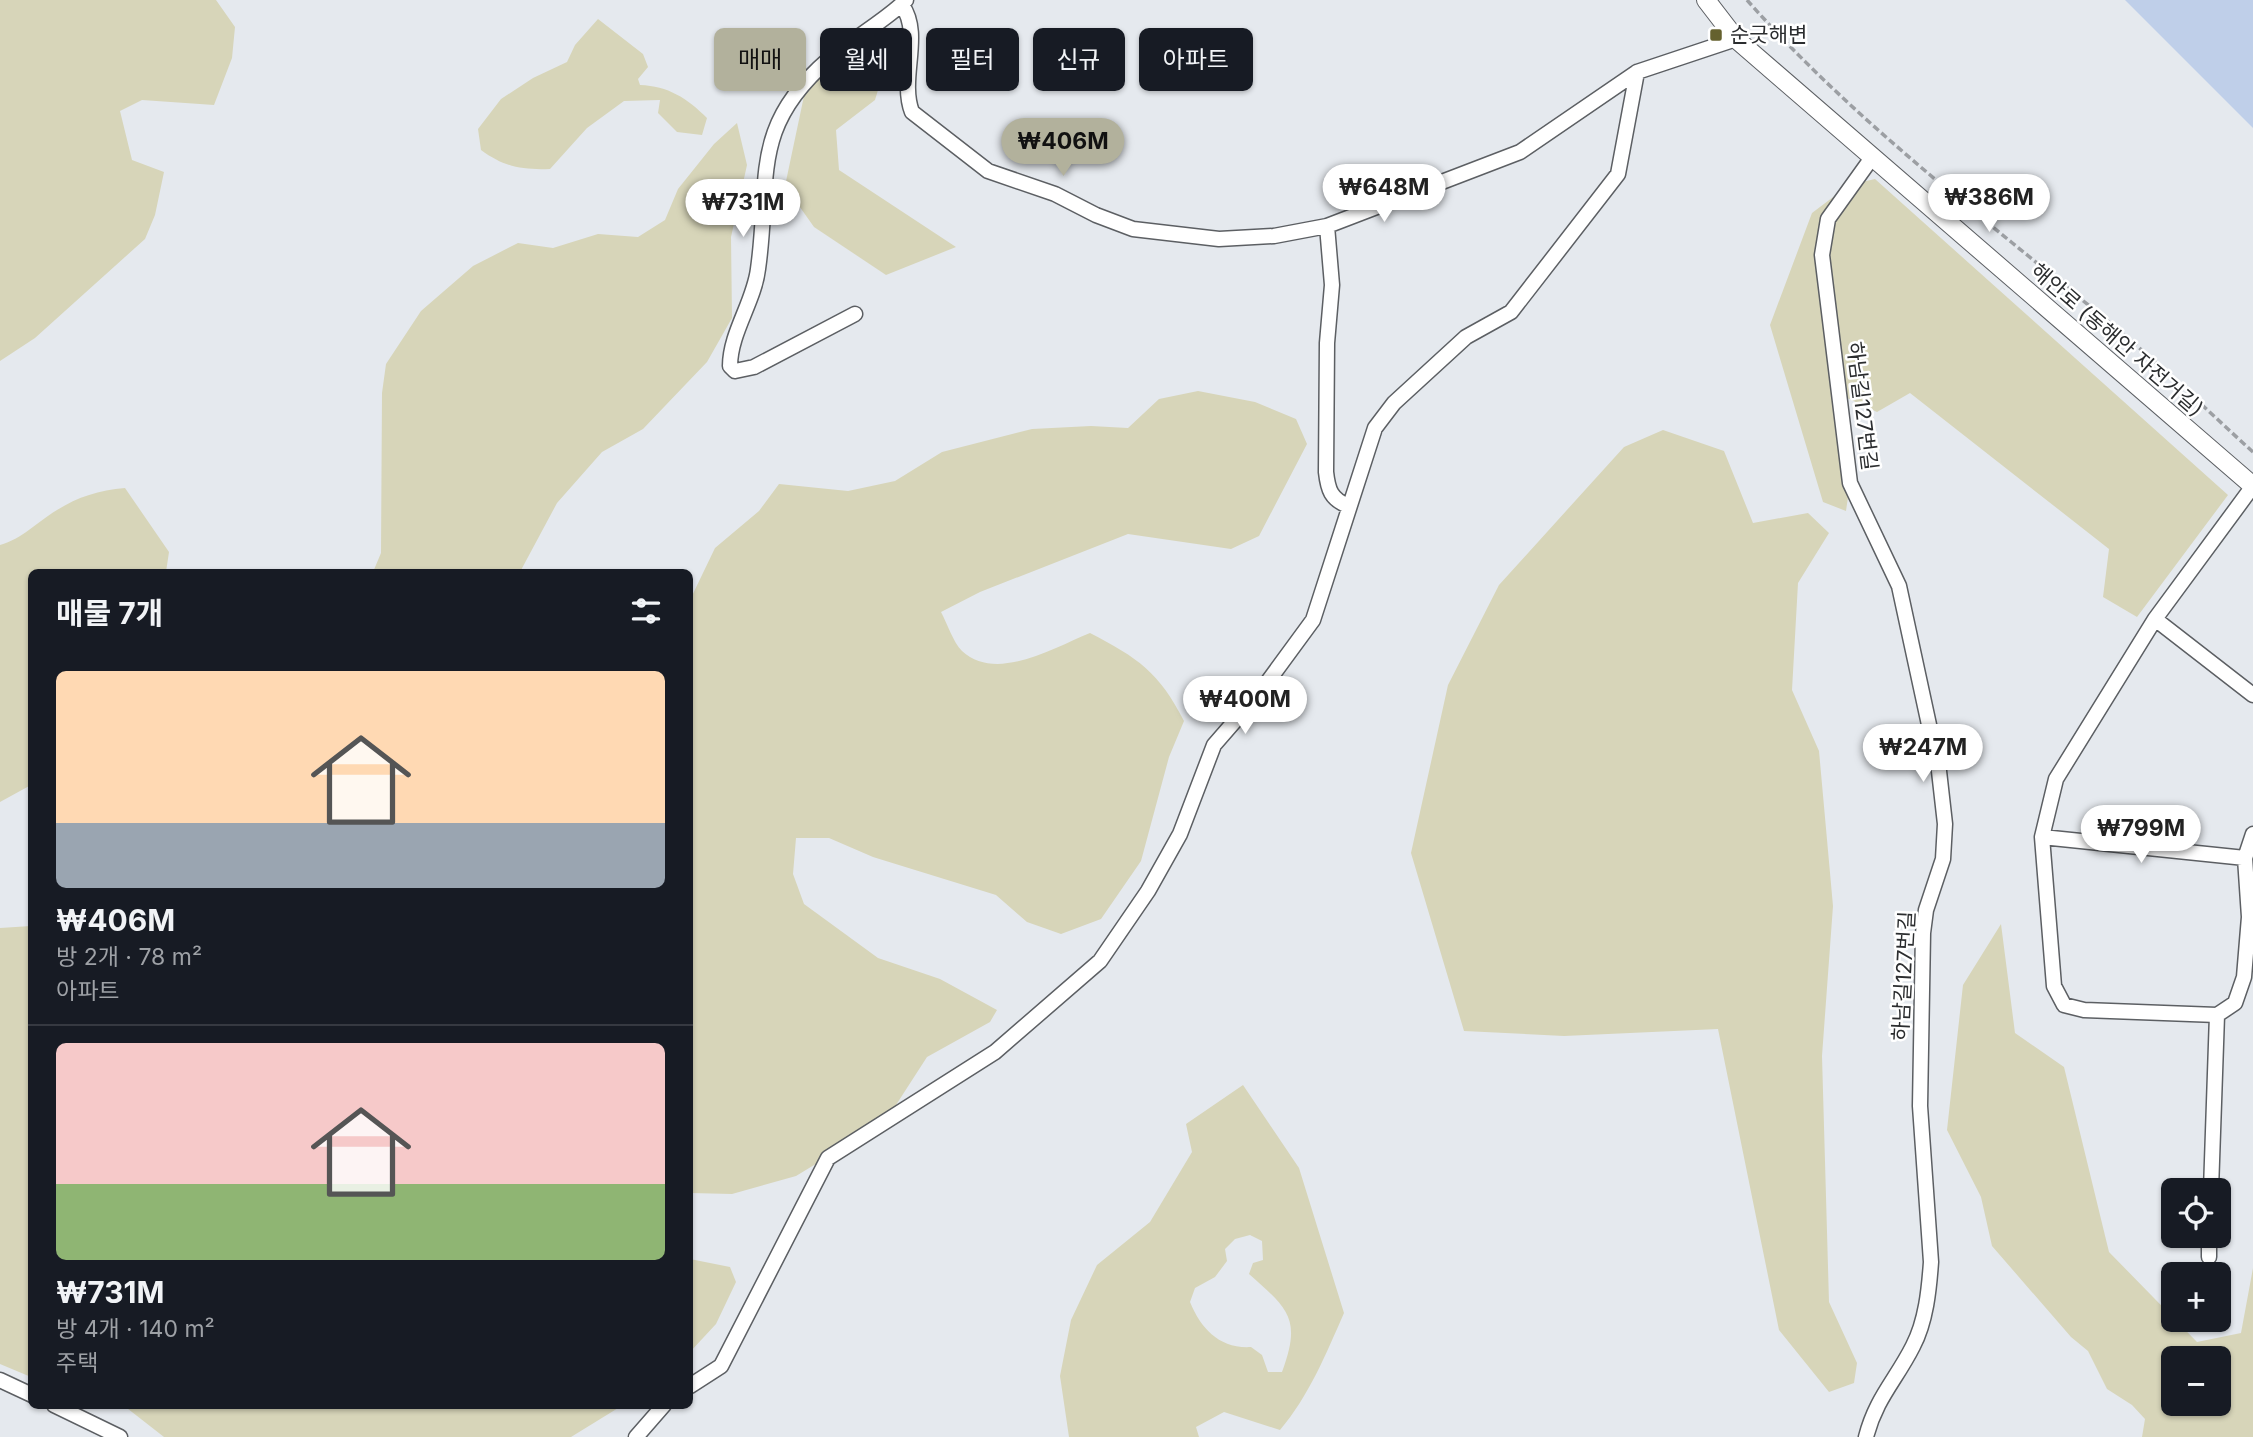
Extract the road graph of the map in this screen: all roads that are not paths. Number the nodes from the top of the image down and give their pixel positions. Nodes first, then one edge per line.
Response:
1 (1706, 0) edge
2 (904, 2) edge
3 (1736, 39) junction
4 (1637, 72) junction
5 (1871, 159) junction
6 (1327, 226) junction
7 (855, 314) dead end
8 (2253, 486) edge
9 (1348, 506) junction
10 (2155, 619) junction
11 (2253, 695) edge
12 (2253, 834) edge
13 (2042, 837) junction
14 (2245, 858) junction
15 (2217, 1015) junction
16 (2211, 1178) edge
17 (2209, 1248) edge
18 (2209, 1257) dead end
19 (0, 1380) edge
20 (693, 1384) edge
21 (28, 1393) edge
22 (62, 1409) edge
23 (660, 1409) edge
24 (120, 1437) edge
25 (636, 1437) edge
26 (1866, 1437) edge

1 - 3 street, 해안로 (동해안 자전거길)
2 - 6 street
2 - 7 street
3 - 4 street
3 - 5 street, 해안로 (동해안 자전거길)
4 - 6 street
4 - 9 street
5 - 8 street, 해안로 (동해안 자전거길)
5 - 26 street, 하남길127번길
6 - 9 street
8 - 10 street
9 - 20 street
10 - 11 street
10 - 13 street
12 - 14 street
13 - 14 street
13 - 15 street
14 - 15 street
15 - 16 street
17 - 18 street
19 - 21 street
22 - 24 street
23 - 25 street

